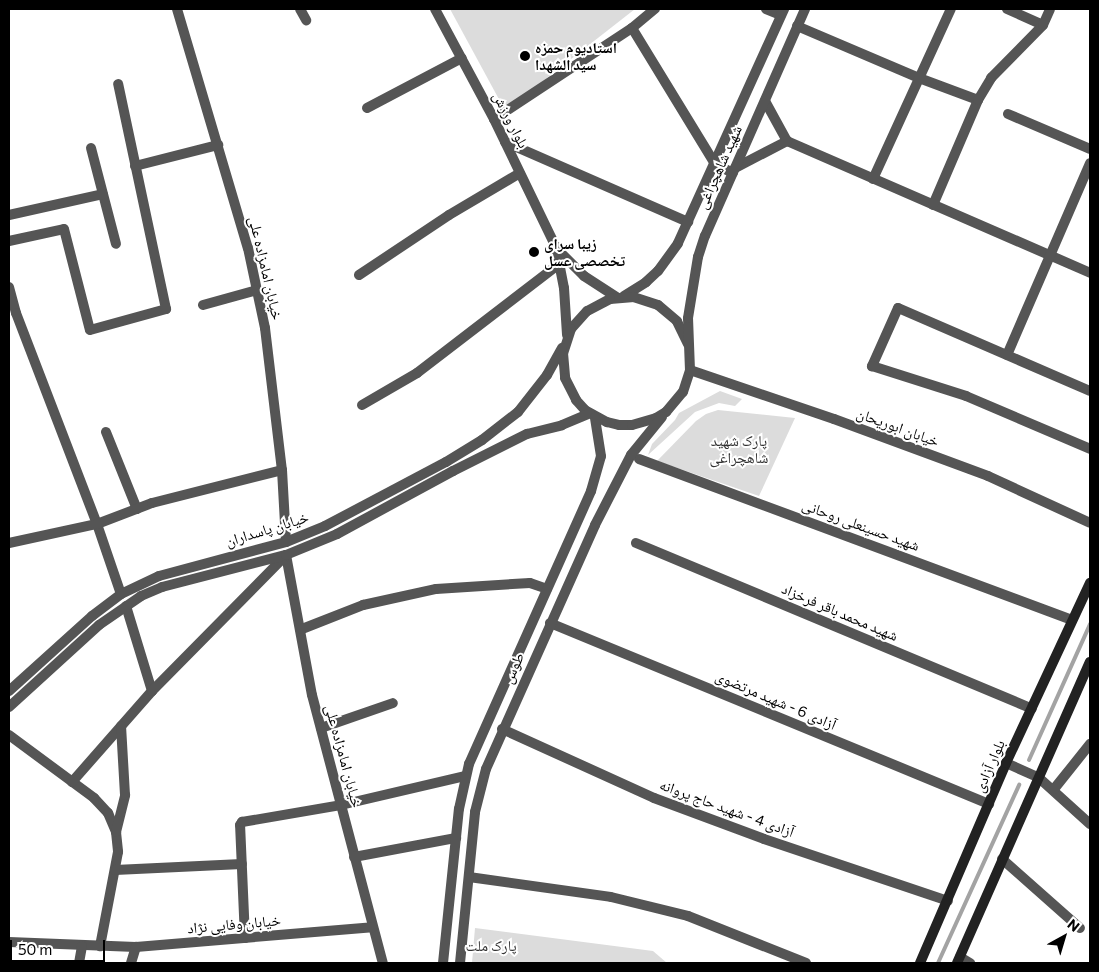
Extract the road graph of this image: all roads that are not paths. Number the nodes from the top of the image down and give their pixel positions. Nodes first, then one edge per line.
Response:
1 (177, 9) edge
2 (300, 9) edge
3 (435, 9) edge
4 (655, 9) edge
5 (766, 9) edge
6 (805, 9) edge
7 (951, 9) edge
8 (1008, 9) edge
9 (1050, 9) edge
10 (783, 12) edge
11 (306, 20) dead end
12 (1043, 25) junction
13 (797, 26) junction
14 (632, 28) junction
15 (462, 58) junction
16 (919, 78) junction
17 (118, 84) dead end
18 (978, 100) junction
19 (765, 101) junction
20 (366, 108) dead end
21 (1008, 114) dead end
22 (494, 119) junction
23 (787, 141) junction
24 (505, 142) junction
25 (218, 145) junction
26 (91, 148) dead end
27 (1090, 149) edge
28 (1090, 163) edge
29 (715, 164) junction
30 (135, 166) junction
31 (734, 170) junction
32 (520, 173) junction
33 (874, 179) junction
34 (103, 194) junction
35 (933, 205) junction
36 (9, 215) edge
37 (688, 222) junction
38 (9, 241) edge
39 (116, 244) dead end
40 (556, 247) junction
41 (1050, 256) junction
42 (559, 264) junction
43 (1090, 273) edge
44 (360, 276) dead end
45 (9, 287) edge
46 (257, 290) junction
47 (619, 297) junction
48 (203, 305) dead end
49 (566, 338) junction
50 (688, 344) junction
51 (1007, 355) junction
52 (690, 370) junction
53 (1090, 391) edge
54 (362, 405) dead end
55 (666, 412) junction
56 (593, 415) junction
57 (106, 432) dead end
58 (1090, 449) edge
59 (638, 459) dead end
60 (282, 470) junction
61 (137, 509) junction
62 (1090, 523) edge
63 (97, 524) junction
64 (286, 542) junction
65 (9, 543) edge
66 (636, 543) dead end
67 (286, 555) junction
68 (1090, 583) edge
69 (547, 589) junction
70 (121, 594) junction
71 (126, 606) junction
72 (1072, 620) junction
73 (550, 623) junction
74 (302, 629) junction
75 (1090, 662) edge
76 (9, 691) edge
77 (152, 691) junction
78 (393, 703) dead end
79 (9, 707) edge
80 (1032, 709) junction
81 (121, 726) junction
82 (321, 728) junction
83 (502, 730) junction
84 (9, 735) edge
85 (1090, 744) edge
86 (1006, 763) junction
87 (466, 776) junction
88 (1038, 777) junction
89 (72, 782) junction
90 (1054, 789) junction
91 (989, 804) junction
92 (341, 805) junction
93 (1090, 824) edge
94 (116, 832) junction
95 (456, 838) junction
96 (354, 857) junction
97 (1002, 859) junction
98 (242, 864) junction
99 (114, 870) junction
100 (469, 877) junction
101 (948, 901) junction
102 (372, 927) junction
103 (1080, 928) dead end
104 (245, 938) junction
105 (9, 942) edge
106 (82, 946) junction
107 (100, 946) junction
108 (136, 947) junction
109 (959, 960) edge
110 (79, 963) edge
111 (131, 963) edge
112 (383, 963) edge
113 (443, 963) edge
114 (460, 963) edge
115 (806, 963) edge
116 (920, 963) edge
117 (970, 963) edge

1 - 25 street, خیابان امامزاده علی
2 - 11 street
3 - 15 street, بلوار ورزش
4 - 14 street
5 - 10 street
6 - 13 street, شهید شاهچراغی
7 - 16 street
8 - 12 street
9 - 12 street
10 - 29 street, شهید شاهچراغی
12 - 18 street
13 - 16 street
13 - 19 street, شهید شاهچراغی
14 - 22 street
14 - 29 street
15 - 20 street
15 - 22 street, بلوار ورزش
16 - 18 street
16 - 33 street
17 - 30 street
18 - 35 street
19 - 23 street
19 - 31 street, شهید شاهچراغی
21 - 27 street
22 - 24 street, بلوار ورزش
23 - 31 street
23 - 33 street
24 - 32 street, بلوار ورزش
24 - 37 street
25 - 30 street
25 - 46 street, خیابان امامزاده علی
26 - 34 street
28 - 41 street
29 - 31 street
29 - 37 street, شهید شاهچراغی
30 - 38 street
31 - 50 street, شهید شاهچراغی
32 - 40 street, بلوار ورزش
32 - 44 street
33 - 35 street
34 - 36 street
34 - 39 street
35 - 41 street
37 - 47 street, شهید شاهچراغی
40 - 42 street
40 - 47 street
41 - 43 street
41 - 51 street
42 - 49 street
42 - 54 street
45 - 63 street
46 - 48 street
46 - 60 street, خیابان امامزاده علی
47 - 49 street
47 - 50 street
49 - 56 street
49 - 64 street, خیابان پاسداران
50 - 52 street
51 - 53 street
51 - 58 street
52 - 55 street
52 - 62 street, خیابان ابوریحان
55 - 56 street
55 - 73 street, طوس
56 - 67 street, خیابان پاسداران
56 - 69 street, طوس
57 - 61 street
59 - 72 street, شهید حسینعلی روحانی
60 - 61 street
60 - 64 street, خیابان امامزاده علی
61 - 63 street
63 - 65 street
63 - 70 street
64 - 70 street, خیابان پاسداران
66 - 80 street, شهید محمد باقر فرخزاد
67 - 71 street, خیابان پاسداران
67 - 74 street, خیابان امامزاده علی
67 - 77 street
68 - 72 main road, بلوار آزادی
69 - 74 street
69 - 87 street, طوس
70 - 76 street, خیابان پاسداران
71 - 77 street
71 - 79 street, خیابان پاسداران
72 - 80 main road, بلوار آزادی
73 - 83 street, طوس
73 - 91 street, آزادی 6 - شهید مرتضوی
74 - 82 street, خیابان امامزاده علی
75 - 88 main road
77 - 81 street
78 - 82 street
80 - 86 main road, بلوار آزادی
81 - 89 street
81 - 94 street
82 - 92 street, خیابان امامزاده علی
83 - 100 street, طوس
83 - 101 street, آزادی 4 - شهید حاج پروانه
84 - 89 street
85 - 90 street
86 - 88 street
86 - 91 main road, بلوار آزادی
87 - 92 street
87 - 95 street, طوس
88 - 90 street
88 - 97 main road
89 - 94 street
90 - 93 street
91 - 101 main road, بلوار آزادی
92 - 96 street, خیابان امامزاده علی
92 - 98 street
94 - 99 street
95 - 96 street
95 - 113 street, طوس
96 - 102 street, خیابان امامزاده علی
97 - 103 street
97 - 109 main road
98 - 99 street
98 - 104 street
99 - 107 street
100 - 114 street, طوس
100 - 115 street
101 - 116 main road, بلوار آزادی
102 - 104 street, خیابان وفایی نژاد
102 - 112 street, خیابان امامزاده علی
104 - 108 street, خیابان وفایی نژاد
105 - 106 street, خیابان وفایی نژاد
106 - 107 street, خیابان وفایی نژاد
106 - 110 street
107 - 108 street, خیابان وفایی نژاد
108 - 111 street
109 - 117 street

